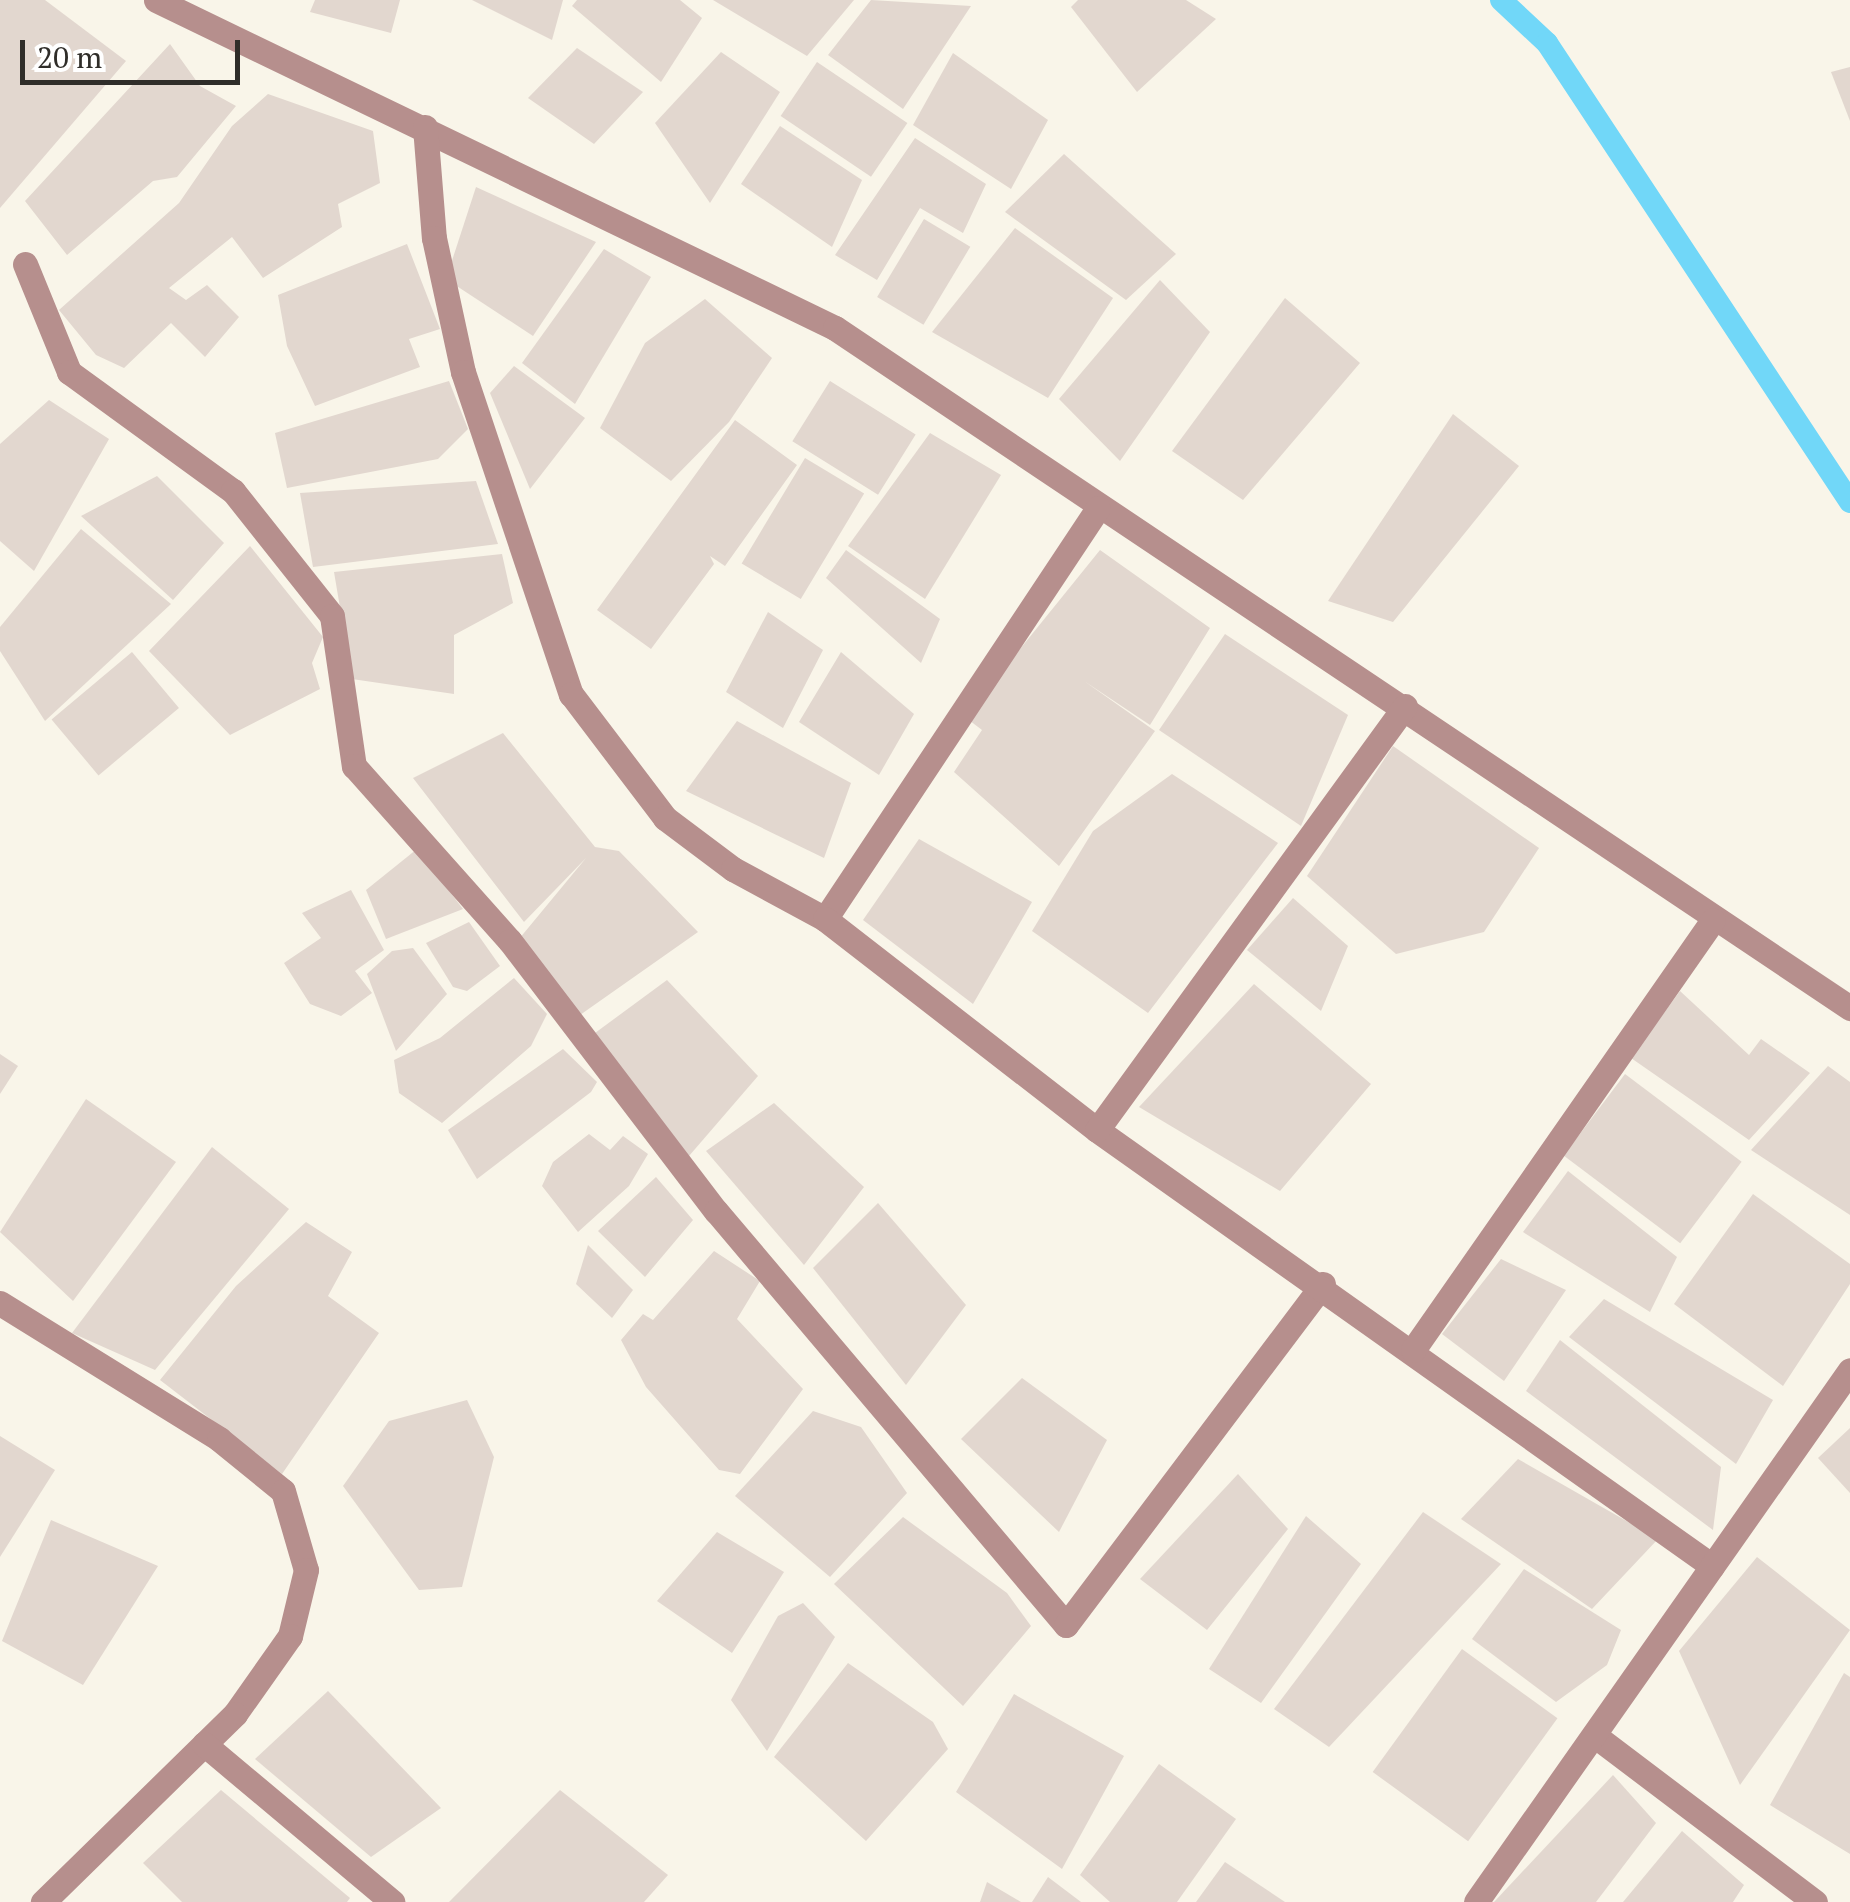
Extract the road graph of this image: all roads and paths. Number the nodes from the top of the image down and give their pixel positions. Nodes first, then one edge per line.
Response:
1 (156, 0) edge
2 (425, 127) junction
3 (25, 264) dead end
4 (1098, 508) junction
5 (1404, 706) junction
6 (825, 919) junction
7 (1713, 920) junction
8 (1850, 1008) edge
9 (1097, 1130) junction
10 (1324, 1284) junction
11 (0, 1303) edge
12 (1413, 1350) junction
13 (1850, 1370) edge
14 (1712, 1566) junction
15 (1594, 1735) junction
16 (204, 1744) junction
17 (43, 1902) edge
18 (392, 1902) edge
19 (1476, 1902) edge
20 (1815, 1902) edge

1 - 2 street
2 - 4 street
2 - 6 street
3 - 10 street
4 - 5 street
4 - 6 street
5 - 7 street
5 - 9 street
6 - 9 street
7 - 8 street
7 - 12 street
9 - 10 street
10 - 12 street
11 - 16 street
12 - 14 street
13 - 14 street
14 - 15 street
15 - 19 street
15 - 20 street
16 - 17 street
16 - 18 street

